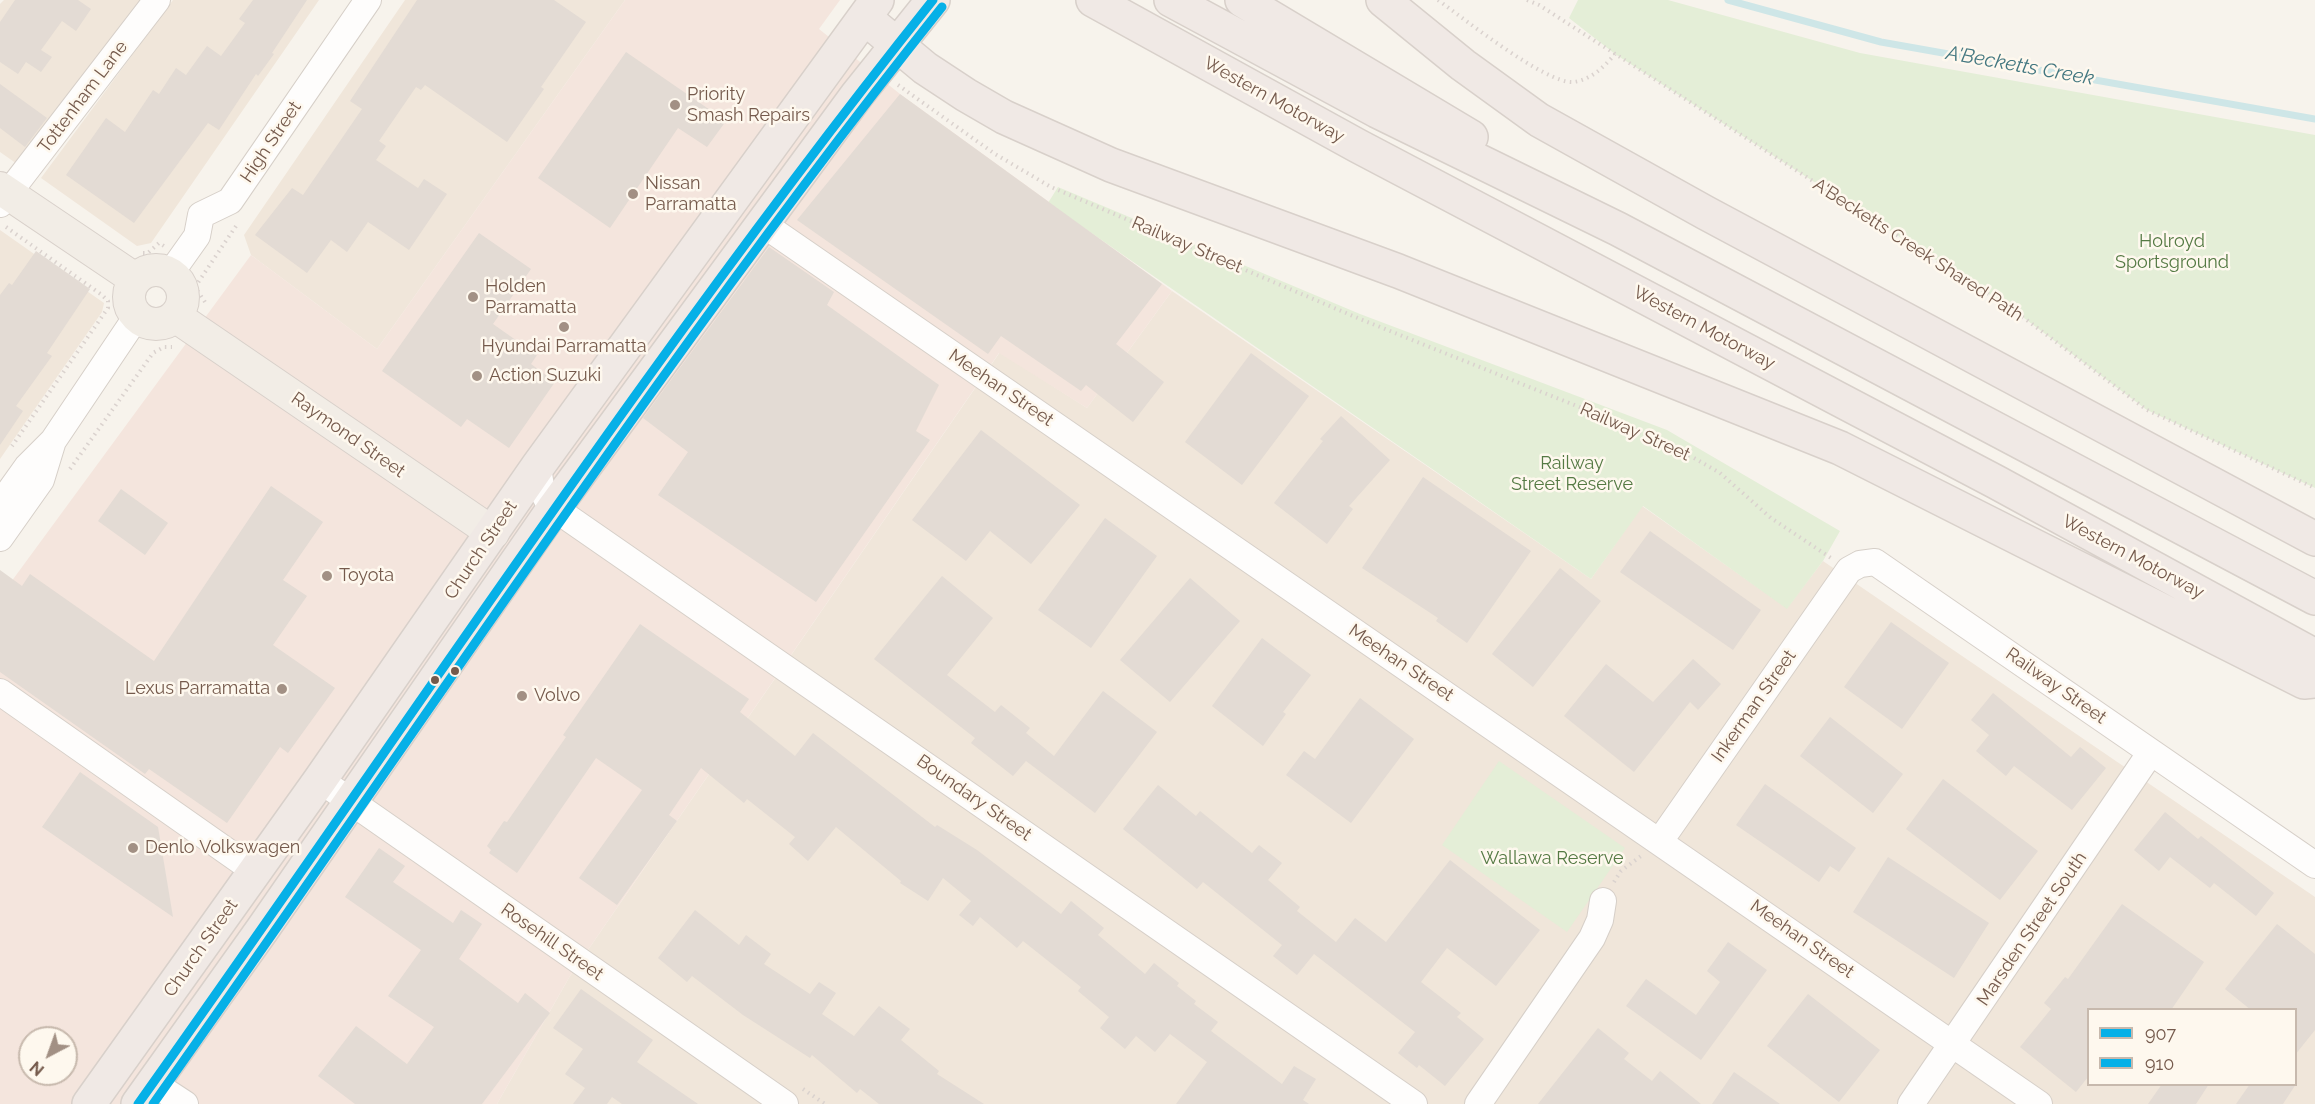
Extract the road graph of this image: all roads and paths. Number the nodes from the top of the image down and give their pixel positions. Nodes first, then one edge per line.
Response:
1 (157, 0) edge
2 (368, 0) edge
3 (933, 0) edge
4 (1093, 0) edge
5 (1171, 0) edge
6 (1242, 0) edge
7 (1383, 0) edge
8 (1438, 0) edge
9 (1527, 0) edge
10 (871, 9) edge
11 (896, 44) junction
12 (1615, 54) junction
13 (898, 85) dead end
14 (2, 202) edge
15 (763, 225) junction
16 (1618, 229) junction
17 (203, 273) dead end
18 (170, 274) junction
19 (135, 279) junction
20 (205, 302) dead end
21 (137, 316) junction
22 (175, 316) junction
23 (173, 347) dead end
24 (54, 441) junction
25 (7, 453) dead end
26 (538, 466) junction
27 (63, 479) dead end
28 (2315, 488) edge
29 (0, 505) edge
30 (565, 516) junction
31 (493, 533) junction
32 (0, 538) edge
33 (2315, 538) edge
34 (527, 545) junction
35 (1849, 570) junction
36 (2315, 598) edge
37 (2315, 656) edge
38 (2315, 681) edge
39 (0, 692) edge
40 (2151, 752) junction
41 (320, 780) junction
42 (349, 802) junction
43 (1660, 841) junction
44 (2315, 865) edge
45 (255, 871) junction
46 (1603, 901) joint
47 (1953, 1044) junction
48 (146, 1094) edge
49 (89, 1104) edge
50 (185, 1104) edge
51 (785, 1104) edge
52 (1414, 1104) edge
53 (1478, 1104) edge
54 (1911, 1104) edge
55 (2039, 1104) edge

1 - 14 street, Tottenham Lane
2 - 18 street, High Street
3 - 11 highway, Church Street
4 - 37 highway, Western Motorway
5 - 16 highway
6 - 16 highway
7 - 33 highway
8 - 12 path
9 - 12 path, A'Becketts Creek Shared Path
10 - 11 highway
10 - 26 highway, Church Street
11 - 15 highway, Church Street
11 - 38 highway
12 - 28 path, A'Becketts Creek Shared Path
13 - 35 path, Railway Street
14 - 19 main road
14 - 25 path
15 - 30 highway, Church Street
15 - 43 street, Meehan Street
16 - 36 highway
17 - 20 path
18 - 19 main road
18 - 22 main road
19 - 21 main road
21 - 22 main road
21 - 24 street
22 - 31 main road, Raymond Street
23 - 27 path
24 - 29 street
24 - 32 street
26 - 30 street
26 - 31 highway, Church Street
30 - 34 highway, Church Street
30 - 52 street, Boundary Street
31 - 34 street, Raymond Street
31 - 41 highway, Church Street
34 - 42 highway, Church Street
35 - 40 street, Railway Street
35 - 43 street, Inkerman Street
39 - 45 street
40 - 44 street, Railway Street
40 - 47 street, Marsden Street South
41 - 42 street, Rosehill Street
41 - 45 highway, Church Street
42 - 48 highway, Church Street
42 - 51 street, Rosehill Street
43 - 46 path
43 - 47 street, Meehan Street
45 - 49 highway, Church Street
46 - 53 street
47 - 54 street, Marsden Street South
47 - 55 street, Meehan Street
48 - 50 street

